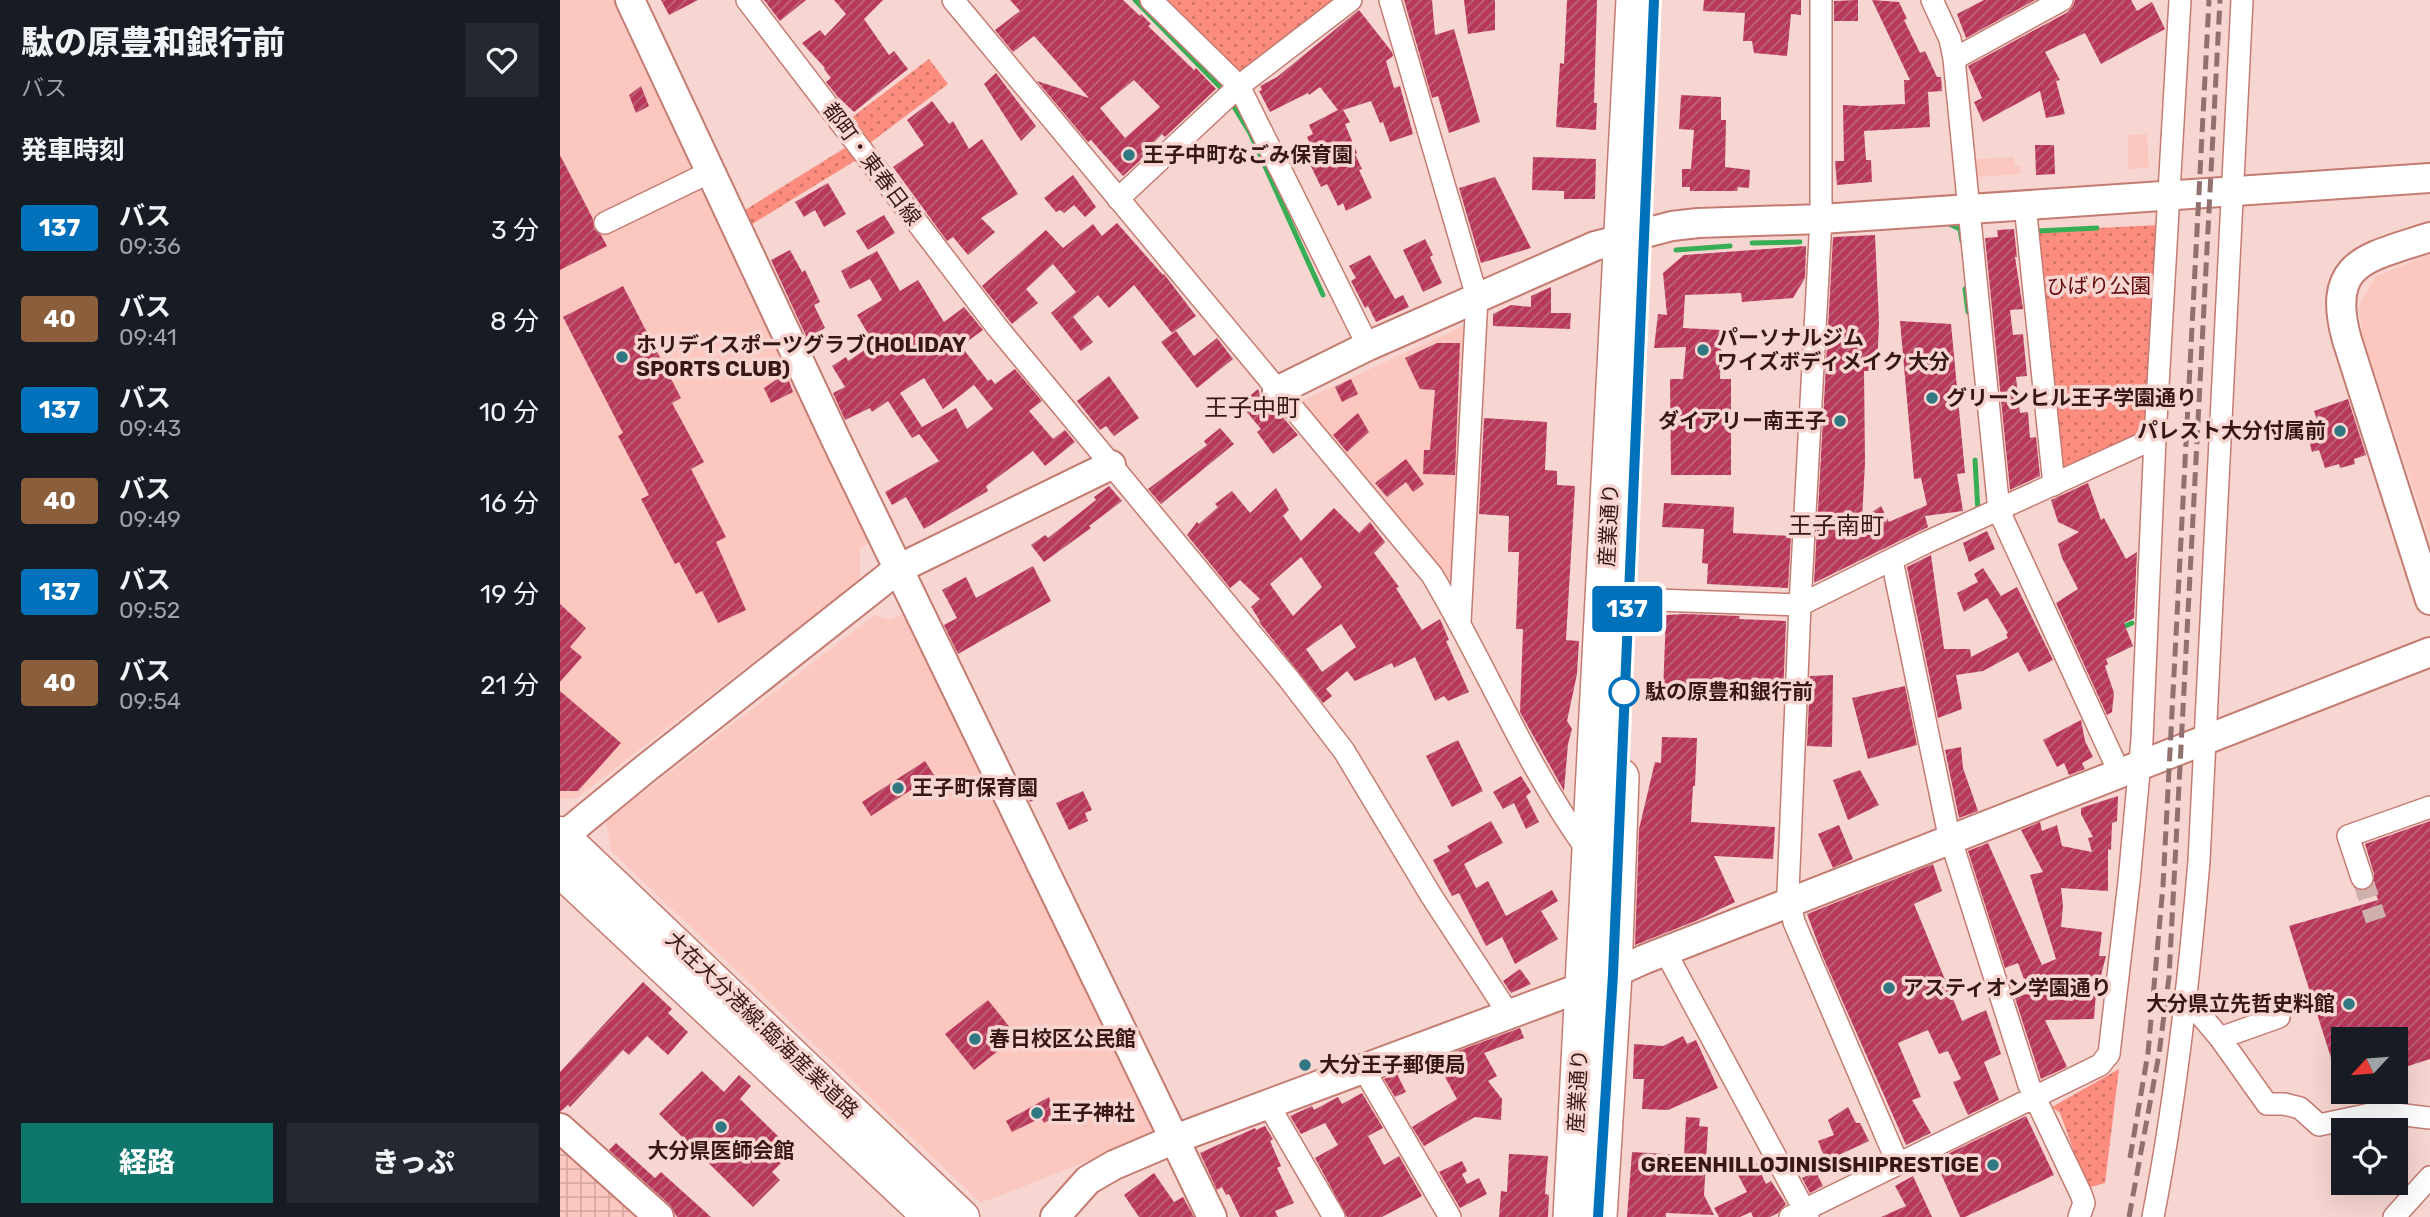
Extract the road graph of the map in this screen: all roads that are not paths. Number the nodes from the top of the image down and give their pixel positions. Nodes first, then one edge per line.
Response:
1 (630, 0) edge
2 (747, 0) edge
3 (953, 0) edge
4 (1151, 0) edge
5 (1351, 0) edge
6 (1390, 0) edge
7 (1635, 0) edge
8 (1654, 0) edge
9 (1821, 0) edge
10 (1932, 0) edge
11 (2062, 0) edge
12 (2180, 0) edge
13 (2242, 0) edge
14 (1954, 58) junction
15 (1239, 86) junction
16 (710, 172) junction
17 (2430, 178) edge
18 (2234, 193) junction
19 (2169, 197) junction
20 (1118, 199) junction
21 (2025, 205) junction
22 (1969, 209) junction
23 (1821, 219) junction
24 (605, 223) dead end
25 (1634, 235) junction
26 (2430, 237) edge
27 (1477, 297) junction
28 (1368, 346) junction
29 (1277, 391) junction
30 (2155, 438) junction
31 (1111, 465) junction
32 (2054, 485) junction
33 (1999, 510) junction
34 (1892, 560) junction
35 (898, 569) junction
36 (1627, 599) junction
37 (2430, 600) edge
38 (1800, 605) junction
39 (1460, 622) junction
40 (2430, 652) edge
41 (2204, 740) junction
42 (2130, 769) junction
43 (2430, 807) edge
44 (561, 836) edge
45 (1951, 840) junction
46 (1591, 856) junction
47 (560, 870) edge
48 (2362, 878) tunnel mouth
49 (1789, 904) junction
50 (1665, 951) junction
51 (1599, 980) junction
52 (2187, 999) junction
53 (1508, 1013) junction
54 (2279, 1017) dead end
55 (2220, 1038) junction
56 (1363, 1068) junction
57 (2034, 1097) junction
58 (1268, 1104) junction
59 (2430, 1118) edge
60 (560, 1128) edge
61 (1175, 1139) junction
62 (1898, 1164) junction
63 (2430, 1177) edge
64 (1801, 1214) edge
65 (924, 1215) edge
66 (659, 1217) edge
67 (963, 1217) edge
68 (1055, 1217) edge
69 (1212, 1217) edge
70 (1334, 1217) edge
71 (1450, 1217) edge
72 (1572, 1217) edge
73 (1598, 1217) edge
74 (2079, 1217) edge
75 (2153, 1217) edge
76 (2394, 1217) edge

1 - 16 street
2 - 31 street, 都町・東春日線
3 - 20 street
4 - 15 street
5 - 15 street
6 - 27 street
7 - 25 highway, 産業通り
8 - 25 highway, 産業通り
9 - 23 street
10 - 14 street
11 - 14 street
12 - 19 street
13 - 18 street
14 - 22 street
15 - 20 street
15 - 28 street
16 - 24 street
16 - 35 street
17 - 18 street
18 - 19 street
18 - 41 street
19 - 21 street
19 - 30 street
20 - 29 street
21 - 22 street
21 - 32 street
22 - 23 street
22 - 33 street
23 - 25 street
23 - 38 street
25 - 27 street
25 - 36 highway, 産業通り
25 - 46 highway, 産業通り
26 - 37 street
27 - 28 street
27 - 39 street
28 - 29 street
29 - 39 street
30 - 32 street
30 - 42 street
31 - 35 street
31 - 53 street, 都町・東春日線
32 - 33 street
33 - 34 street
33 - 42 street
34 - 38 street
34 - 45 street
35 - 44 street
35 - 61 street
36 - 38 street
36 - 51 highway, 産業通り
38 - 49 street
39 - 46 street
40 - 41 street
41 - 42 street
41 - 52 street
42 - 45 street
42 - 57 street
43 - 48 street
44 - 67 main road, 大在大分港線;臨海産業道路
45 - 49 street
45 - 57 street
46 - 51 highway, 産業通り
47 - 65 main road, 大在大分港線;臨海産業道路
49 - 50 street
49 - 62 street
50 - 51 street
50 - 64 street
51 - 53 street
51 - 72 highway, 産業通り
51 - 73 highway, 産業通り
52 - 55 street
52 - 75 street
53 - 56 street
54 - 55 street
55 - 59 street
56 - 58 street
56 - 71 street
57 - 62 street
57 - 74 street
58 - 61 street
58 - 70 street
60 - 66 street
61 - 68 street
61 - 69 street
62 - 64 street
63 - 76 street

